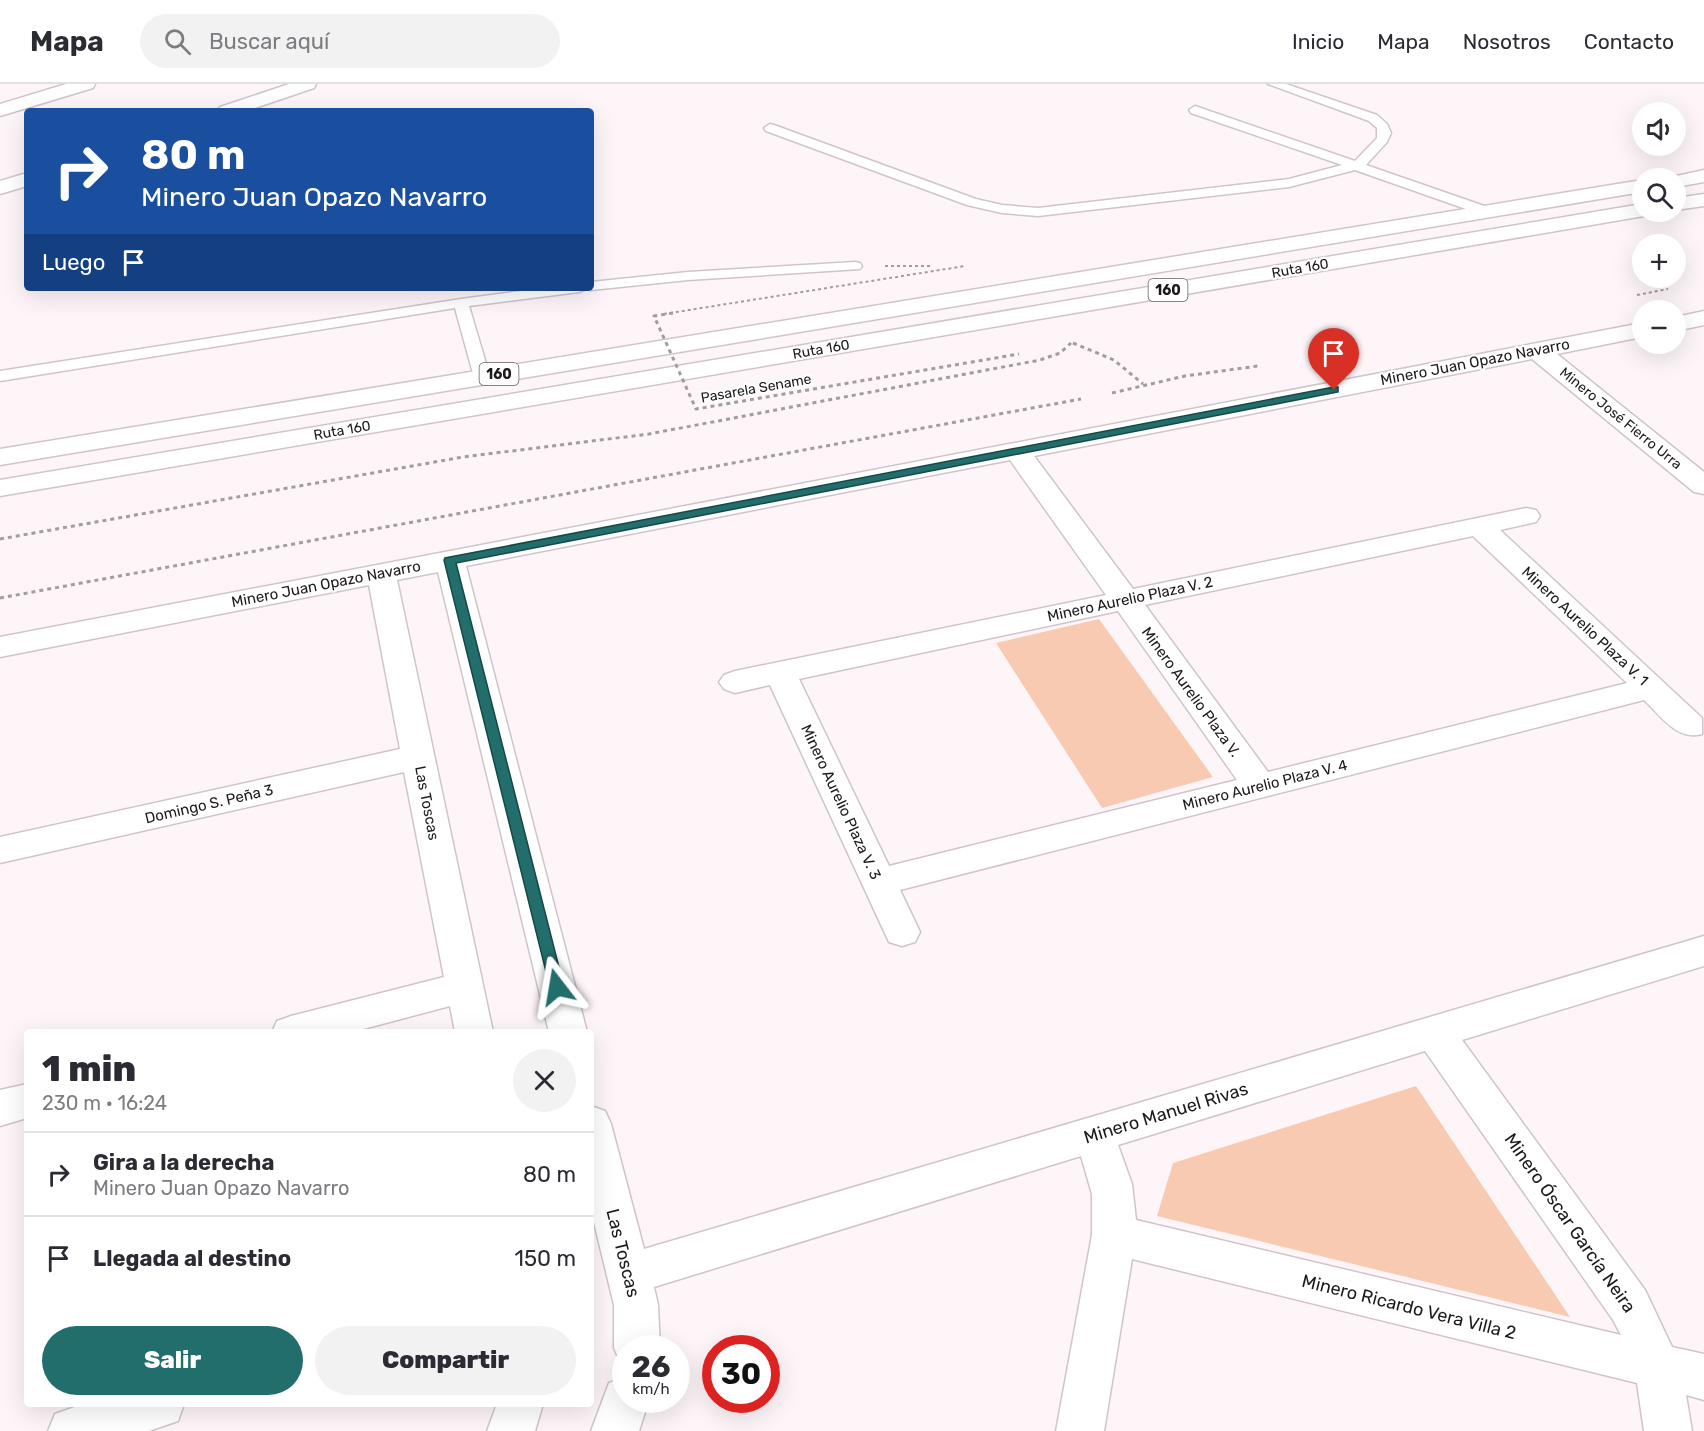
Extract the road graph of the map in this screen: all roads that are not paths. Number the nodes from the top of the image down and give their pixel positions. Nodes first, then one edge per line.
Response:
1 (86, 84) edge
2 (307, 84) edge
3 (1274, 84) edge
4 (236, 108) edge
5 (0, 110) edge
6 (1195, 110) dead end
7 (770, 128) dead end
8 (1359, 165) junction
9 (1704, 176) edge
10 (1686, 179) edge
11 (24, 180) edge
12 (0, 188) edge
13 (1632, 188) edge
14 (1704, 200) edge
15 (1686, 203) edge
16 (1488, 212) junction
17 (1632, 212) edge
18 (855, 266) road end
19 (594, 286) edge
20 (555, 291) edge
21 (461, 303) junction
22 (1704, 318) edge
23 (1686, 322) edge
24 (1632, 332) edge
25 (1537, 350) junction
26 (0, 376) edge
27 (482, 377) junction
28 (1017, 451) junction
29 (0, 458) edge
30 (1704, 486) edge
31 (0, 488) edge
32 (1526, 516) dead end
33 (1479, 526) junction
34 (450, 560) junction
35 (381, 574) junction
36 (1124, 600) junction
37 (0, 647) edge
38 (780, 672) junction
39 (735, 681) dead end
40 (1650, 688) junction
41 (1690, 726) dead end
42 (418, 757) junction
43 (1260, 786) junction
44 (0, 850) edge
45 (879, 882) junction
46 (902, 932) dead end
47 (1704, 951) edge
48 (465, 987) junction
49 (303, 1029) edge
50 (473, 1029) edge
51 (567, 1029) edge
52 (1434, 1032) junction
53 (24, 1102) edge
54 (0, 1108) edge
55 (1093, 1135) junction
56 (594, 1136) edge
57 (1114, 1235) junction
58 (628, 1274) junction
59 (637, 1335) edge
60 (1658, 1367) junction
61 (1703, 1376) edge
62 (151, 1407) edge
63 (519, 1407) edge
64 (621, 1413) edge
65 (72, 1431) edge
66 (511, 1431) edge
67 (615, 1431) edge
68 (1080, 1431) edge
69 (1668, 1431) edge

1 - 5 main road
2 - 4 main road
3 - 8 lane
6 - 8 lane
7 - 8 lane
8 - 16 lane
9 - 10 main road
11 - 12 main road
13 - 16 main road, Ruta 160 / 160
14 - 15 main road
16 - 27 main road, Ruta 160 / 160
17 - 31 main road, Ruta 160 / 160
18 - 19 lane
20 - 21 lane
21 - 26 lane
21 - 27 lane
22 - 23 main road
24 - 25 main road, Minero Juan Opazo Navarro
25 - 28 main road, Minero Juan Opazo Navarro
25 - 30 main road, Minero José Fierro Urra
27 - 29 main road, Ruta 160 / 160
28 - 34 main road, Minero Juan Opazo Navarro
28 - 36 main road, Minero Aurelio Plaza V.
32 - 33 main road, Minero Aurelio Plaza V. 2
33 - 36 main road, Minero Aurelio Plaza V. 2
33 - 40 main road, Minero Aurelio Plaza V. 1
34 - 35 main road, Minero Juan Opazo Navarro
34 - 51 main road
35 - 37 main road, Minero Juan Opazo Navarro
35 - 42 main road, Las Toscas
36 - 38 main road, Minero Aurelio Plaza V. 2
36 - 43 main road, Minero Aurelio Plaza V.
38 - 39 main road, Minero Aurelio Plaza V. 2
38 - 45 main road, Minero Aurelio Plaza V. 3
40 - 41 main road, Minero Aurelio Plaza V. 1
40 - 43 main road, Minero Aurelio Plaza V. 4
42 - 44 main road, Domingo S. Peña 3
42 - 48 main road, Las Toscas
43 - 45 main road, Minero Aurelio Plaza V. 4
45 - 46 main road, Minero Aurelio Plaza V. 3
47 - 52 main road, Minero Manuel Rivas
48 - 49 main road
48 - 50 main road, Las Toscas
52 - 55 main road, Minero Manuel Rivas
52 - 60 main road, Minero Óscar García Neira
53 - 54 main road
55 - 57 main road
55 - 58 main road, Minero Manuel Rivas
56 - 58 main road, Las Toscas
57 - 60 main road, Minero Ricardo Vera Villa 2
57 - 68 main road
58 - 59 main road, Las Toscas
60 - 61 main road, Minero Ricardo Vera Villa 2
60 - 69 main road, Minero Óscar García Neira
62 - 65 main road
63 - 66 main road
64 - 67 main road

